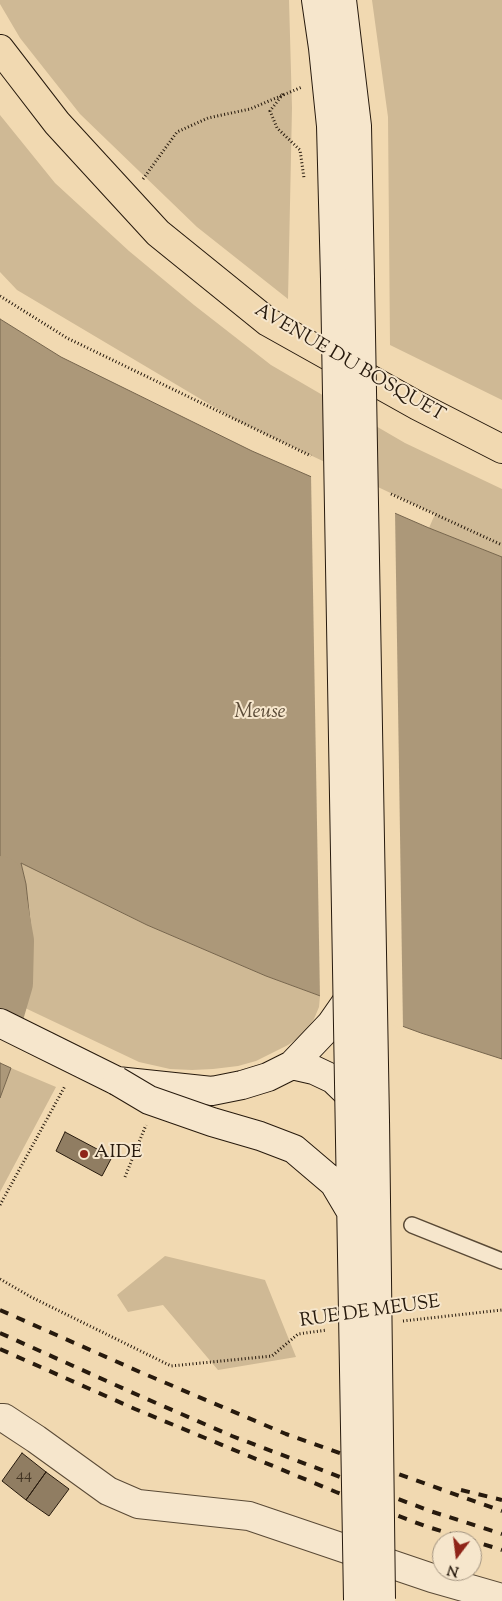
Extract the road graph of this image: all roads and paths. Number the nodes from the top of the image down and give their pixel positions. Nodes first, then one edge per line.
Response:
1 (316, 0) edge
2 (342, 0) edge
3 (0, 49) edge
4 (304, 85) dead end
5 (128, 200) junction
6 (347, 279) junction
7 (0, 296) edge
8 (502, 449) edge
9 (318, 460) dead end
10 (386, 492) dead end
11 (502, 545) edge
12 (347, 1001) junction
13 (0, 1023) edge
14 (292, 1064) junction
15 (118, 1080) junction
16 (65, 1086) dead end
17 (348, 1092) junction
18 (375, 1120) junction
19 (147, 1122) dead end
20 (125, 1177) dead end
21 (0, 1205) edge
22 (350, 1210) junction
23 (412, 1224) dead end
24 (502, 1261) edge
25 (0, 1279) edge
26 (502, 1310) edge
27 (395, 1322) dead end
28 (327, 1330) dead end
29 (0, 1418) edge
30 (502, 1598) edge
31 (369, 1600) edge

1 - 6 main road
2 - 6 main road
3 - 5 main road, AVENUE DU BOSQUET
4 - 5 path
5 - 8 main road, AVENUE DU BOSQUET
6 - 12 main road, bridge
6 - 18 main road, bridge
7 - 9 path
10 - 11 path
12 - 14 main road
12 - 17 main road, bridge
13 - 15 main road
14 - 15 main road
14 - 17 main road
15 - 22 main road, bridge
16 - 21 path
17 - 18 main road, bridge
17 - 22 main road, bridge
18 - 31 main road, bridge
19 - 20 path
22 - 31 main road, bridge
23 - 24 lane
25 - 28 path, RUE DE MEUSE
26 - 27 path, RUE DE MEUSE
29 - 30 main road

